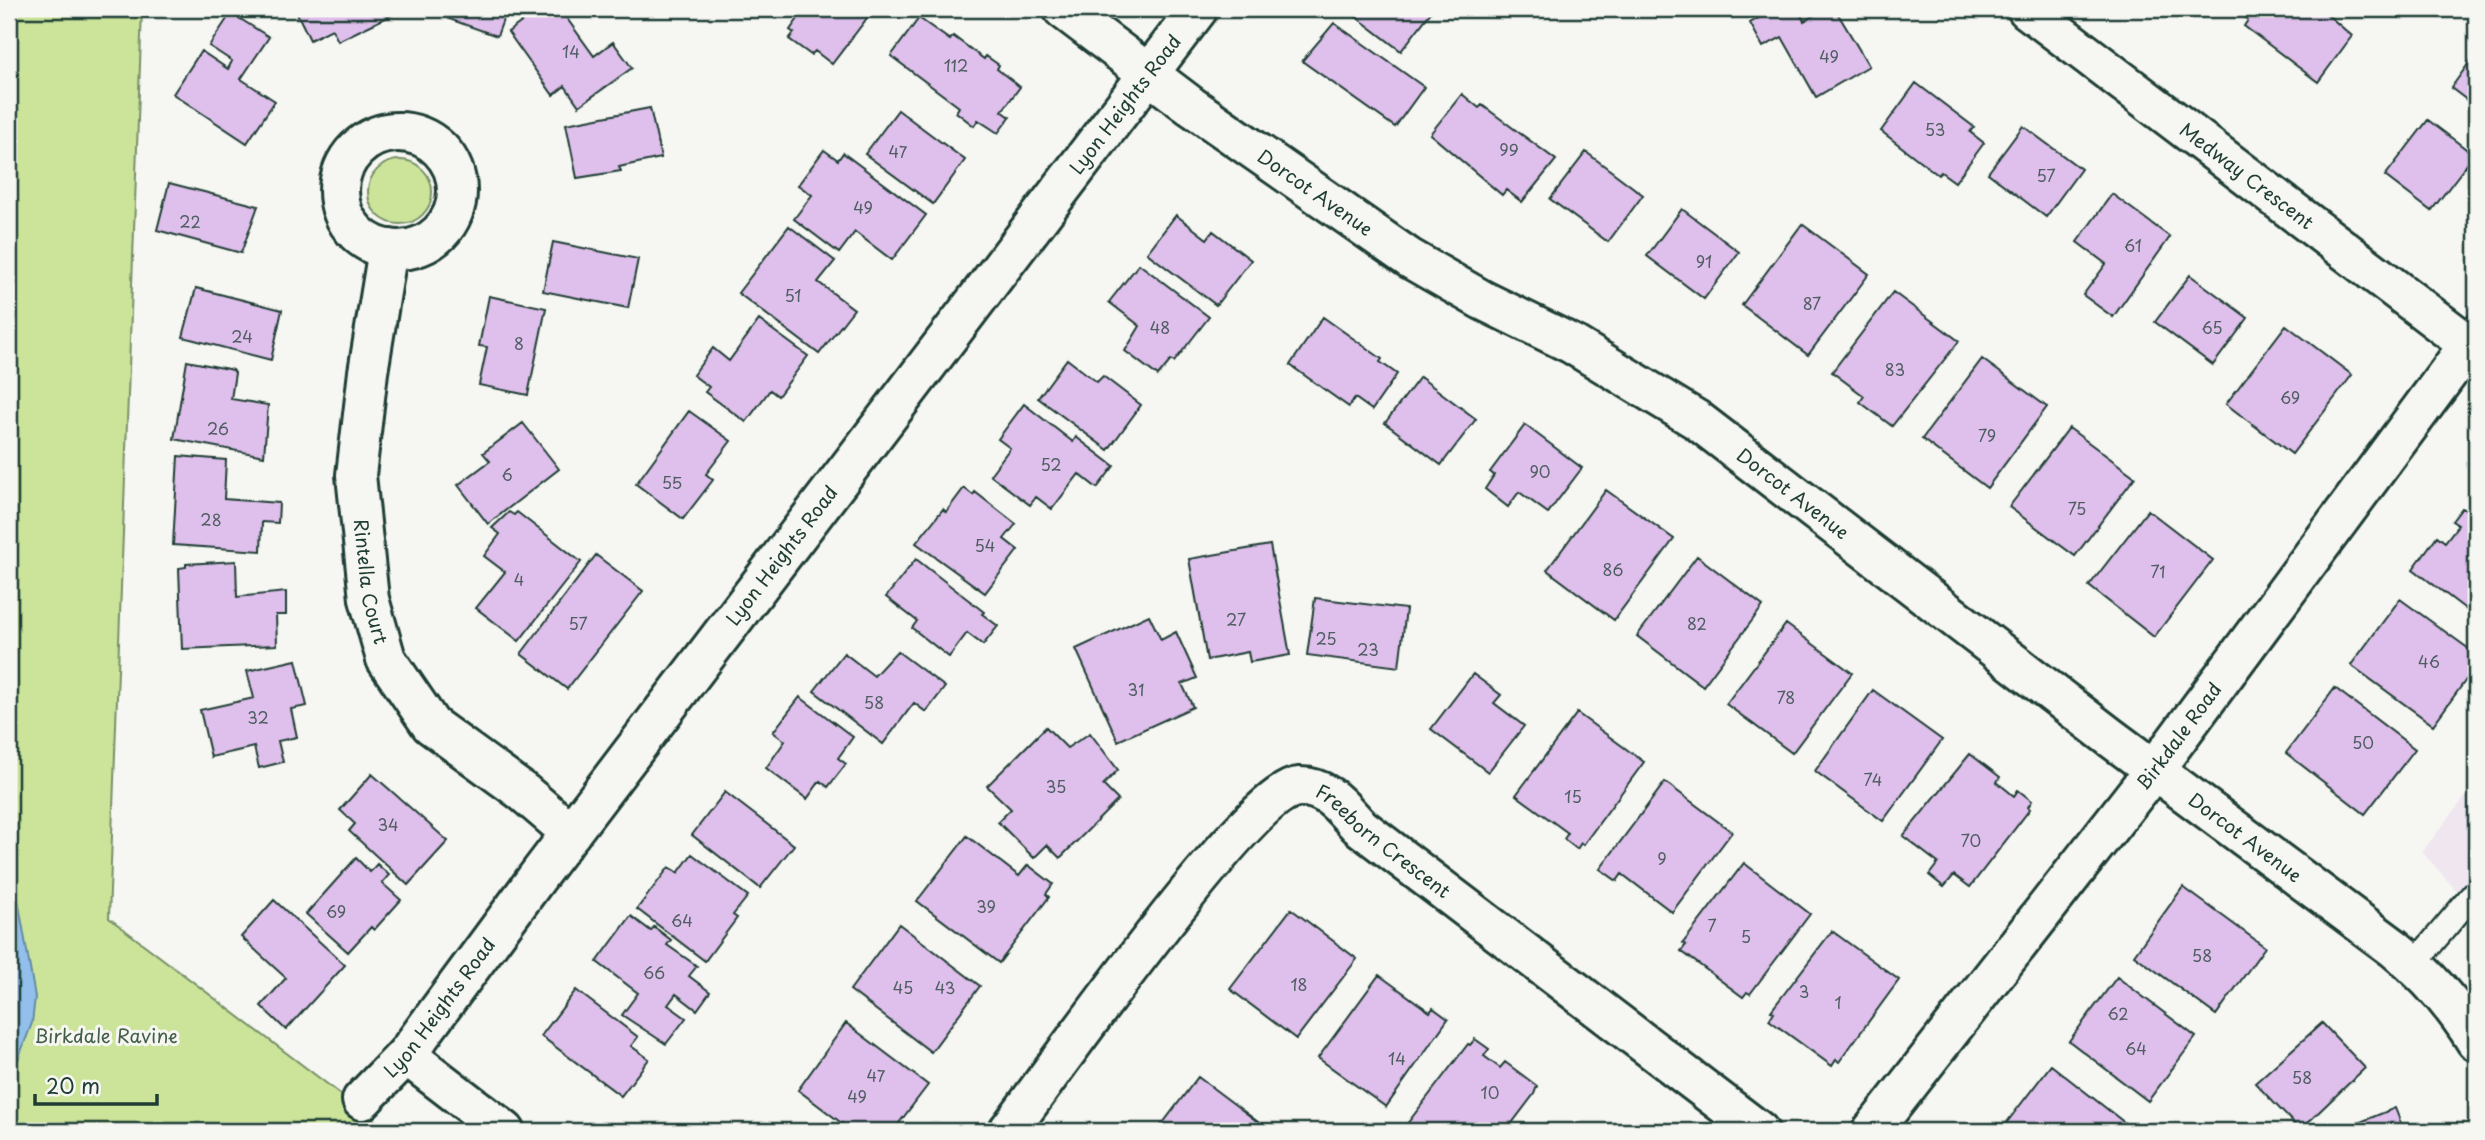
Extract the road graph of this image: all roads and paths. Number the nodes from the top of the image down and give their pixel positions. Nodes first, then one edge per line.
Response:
1 (1063, 9) edge
2 (1198, 9) edge
3 (2026, 9) edge
4 (1150, 75) junction
5 (388, 249) dead end
6 (2472, 340) edge
7 (2154, 770) junction
8 (571, 833) junction
9 (2476, 891) edge
10 (2414, 964) junction
11 (2476, 1041) edge
12 (406, 1055) junction
13 (362, 1100) dead end
14 (505, 1131) edge
15 (1008, 1131) edge
16 (1759, 1131) edge
17 (1872, 1131) edge

1 - 4 street, Dorcot Avenue
2 - 4 street, Lyon Heights Road
3 - 6 street, Medway Crescent
4 - 7 street, Dorcot Avenue
4 - 8 street, Lyon Heights Road
5 - 8 street, Rintella Court
6 - 7 street, Birkdale Road
7 - 10 street, Dorcot Avenue
7 - 17 street, Birkdale Road
8 - 12 street, Lyon Heights Road
9 - 10 lane
10 - 11 street, Dorcot Avenue
12 - 13 street, Lyon Heights Road
12 - 14 street
15 - 16 street, Freeborn Crescent

